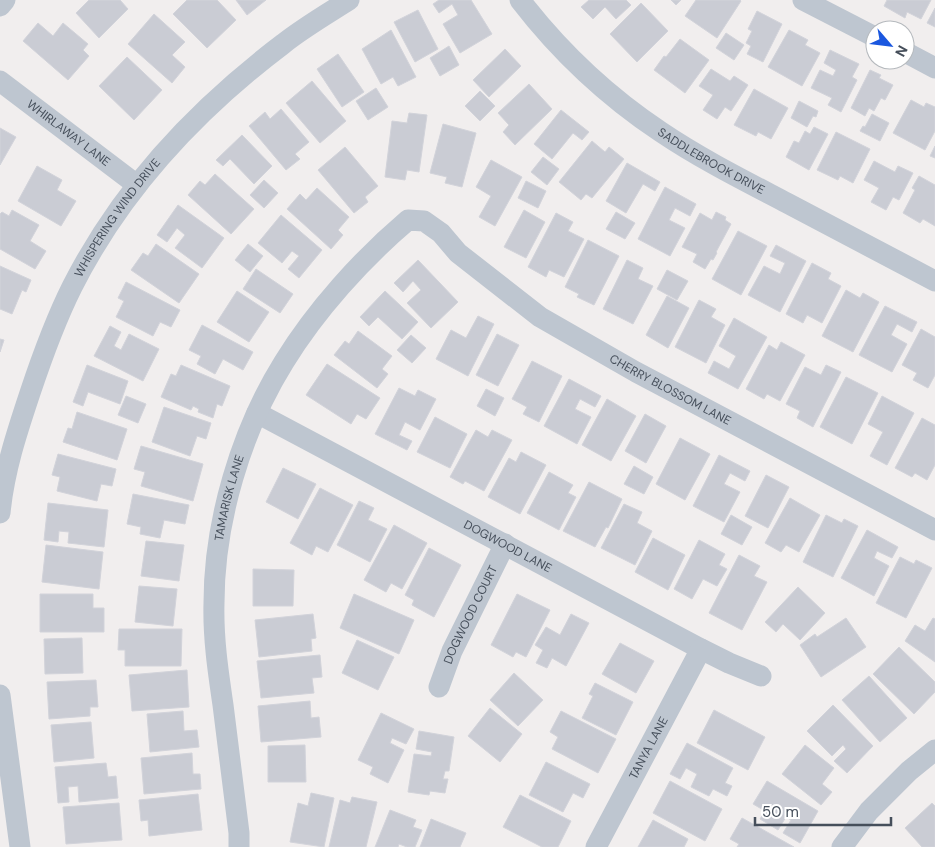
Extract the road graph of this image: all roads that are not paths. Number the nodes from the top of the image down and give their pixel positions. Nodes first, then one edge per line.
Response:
1 (5, 0) edge
2 (349, 0) edge
3 (520, 0) edge
4 (803, 0) edge
5 (0, 6) edge
6 (865, 32) edge
7 (915, 57) edge
8 (935, 68) edge
9 (0, 81) edge
10 (136, 185) junction
11 (424, 221) joint
12 (935, 281) edge
13 (257, 413) junction
14 (0, 513) edge
15 (935, 530) edge
16 (505, 544) junction
17 (702, 649) junction
18 (761, 676) dead end
19 (439, 687) dead end
20 (0, 695) edge
21 (935, 750) edge
22 (20, 847) edge
23 (239, 847) edge
24 (596, 847) edge
25 (842, 847) edge

1 - 5 street
2 - 10 street, WHISPERING WIND DRIVE
3 - 12 street, SADDLEBROOK DRIVE
4 - 6 street
7 - 8 street
9 - 10 street, WHIRLAWAY LANE
10 - 14 street, WHISPERING WIND DRIVE
11 - 13 street, TAMARISK LANE
11 - 15 street, CHERRY BLOSSOM LANE
13 - 16 street, DOGWOOD LANE
13 - 23 street, TAMARISK LANE
16 - 17 street, DOGWOOD LANE
16 - 19 street, DOGWOOD COURT
17 - 18 street, DOGWOOD LANE
17 - 24 street, TANYA LANE
20 - 22 street
21 - 25 street

